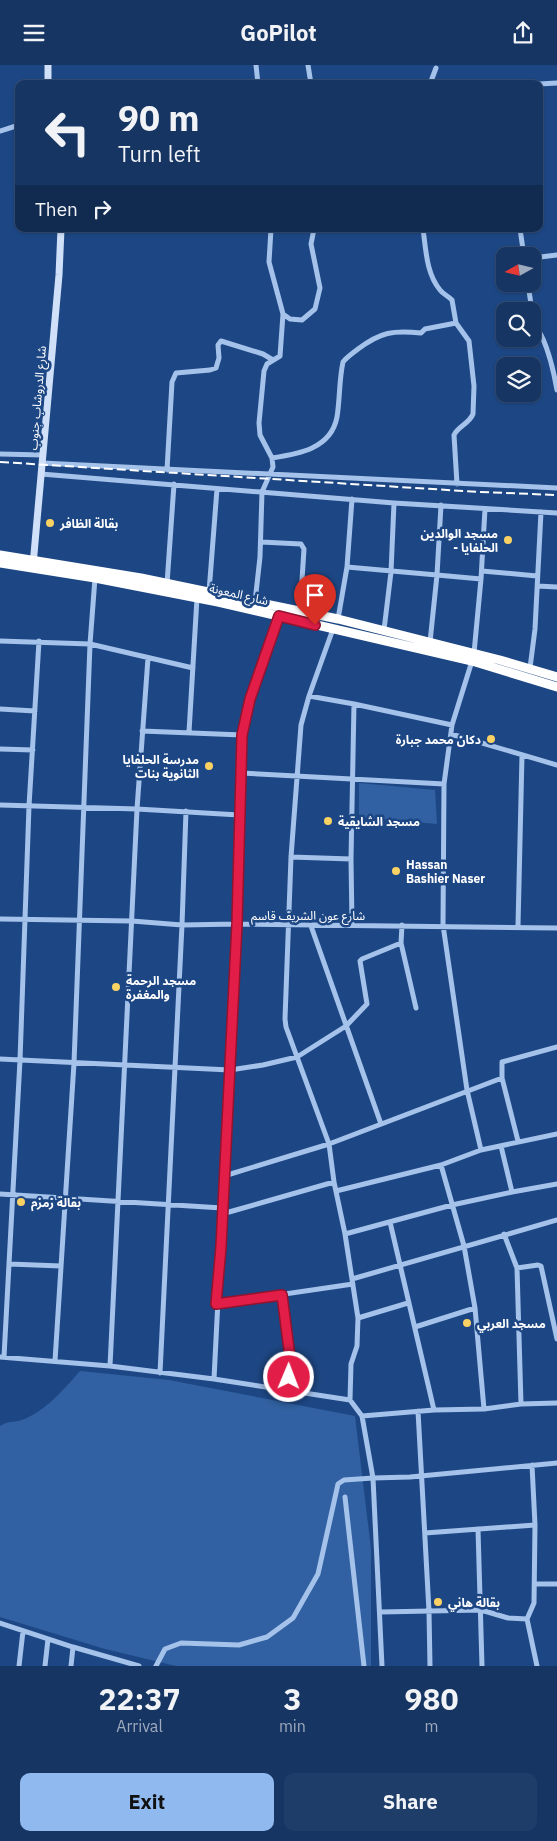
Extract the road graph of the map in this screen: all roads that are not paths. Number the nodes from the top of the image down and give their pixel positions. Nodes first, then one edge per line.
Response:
1 (48, 65) edge
2 (256, 65) edge
3 (308, 65) edge
4 (436, 68) dead end
5 (48, 80) edge
6 (258, 80) edge
7 (310, 80) edge
8 (432, 80) edge
9 (557, 83) edge
10 (543, 85) edge
11 (15, 126) edge
12 (0, 131) edge
13 (61, 232) edge
14 (271, 232) edge
15 (313, 232) edge
16 (423, 232) edge
17 (520, 232) edge
18 (523, 247) edge
19 (557, 255) edge
20 (541, 256) edge
21 (283, 314) junction
22 (456, 323) junction
23 (541, 336) edge
24 (273, 360) junction
25 (557, 366) edge
26 (551, 369) junction
27 (557, 390) edge
28 (0, 454) edge
29 (42, 455) junction
30 (272, 458) junction
31 (42, 463) junction
32 (167, 470) junction
33 (41, 474) junction
34 (269, 475) junction
35 (456, 484) junction
36 (174, 485) junction
37 (217, 489) junction
38 (557, 489) edge
39 (262, 492) junction
40 (352, 499) junction
41 (394, 503) junction
42 (440, 505) junction
43 (485, 509) junction
44 (541, 512) junction
45 (557, 513) edge
46 (261, 542) junction
47 (0, 555) edge
48 (0, 563) edge
49 (34, 564) junction
50 (347, 567) junction
51 (482, 571) junction
52 (391, 572) junction
53 (437, 575) junction
54 (537, 576) junction
55 (95, 578) junction
56 (481, 579) junction
57 (167, 584) junction
58 (537, 586) junction
59 (557, 587) edge
60 (210, 592) junction
61 (197, 598) junction
62 (255, 602) junction
63 (300, 611) junction
64 (279, 616) junction
65 (338, 619) junction
66 (333, 629) junction
67 (384, 631) junction
68 (0, 641) edge
69 (39, 641) junction
70 (430, 642) junction
71 (90, 644) junction
72 (473, 657) junction
73 (148, 658) junction
74 (193, 668) junction
75 (530, 668) junction
76 (557, 677) edge
77 (557, 687) edge
78 (309, 696) junction
79 (354, 703) junction
80 (0, 709) edge
81 (35, 711) junction
82 (452, 725) junction
83 (142, 731) junction
84 (189, 732) junction
85 (451, 734) junction
86 (242, 735) junction
87 (0, 749) edge
88 (33, 750) junction
89 (522, 755) junction
90 (557, 765) edge
91 (241, 773) junction
92 (296, 777) junction
93 (352, 779) junction
94 (444, 784) junction
95 (0, 805) edge
96 (29, 806) junction
97 (83, 808) junction
98 (137, 809) junction
99 (186, 811) junction
100 (239, 815) junction
101 (291, 857) junction
102 (350, 859) junction
103 (0, 919) edge
104 (25, 919) junction
105 (78, 920) junction
106 (132, 921) junction
107 (237, 924) junction
108 (182, 925) junction
109 (352, 925) junction
110 (402, 925) junction
111 (443, 925) junction
112 (289, 926) junction
113 (311, 926) junction
114 (518, 926) junction
115 (557, 928) edge
116 (401, 943) junction
117 (416, 1008) dead end
118 (346, 1026) junction
119 (557, 1047) edge
120 (296, 1057) junction
121 (0, 1059) edge
122 (20, 1060) junction
123 (74, 1063) junction
124 (126, 1065) junction
125 (174, 1067) junction
126 (230, 1070) junction
127 (502, 1078) junction
128 (467, 1090) junction
129 (381, 1124) junction
130 (557, 1134) edge
131 (518, 1141) junction
132 (329, 1144) junction
133 (501, 1145) junction
134 (481, 1151) junction
135 (441, 1165) junction
136 (224, 1176) junction
137 (334, 1182) junction
138 (557, 1185) edge
139 (336, 1191) junction
140 (512, 1192) junction
141 (0, 1194) edge
142 (12, 1195) junction
143 (65, 1198) junction
144 (118, 1202) junction
145 (168, 1204) junction
146 (452, 1205) junction
147 (222, 1211) junction
148 (557, 1220) edge
149 (390, 1223) junction
150 (345, 1233) junction
151 (504, 1234) junction
152 (464, 1246) junction
153 (9, 1264) junction
154 (61, 1266) junction
155 (400, 1266) junction
156 (517, 1268) junction
157 (353, 1281) junction
158 (282, 1295) junction
159 (408, 1303) junction
160 (216, 1304) junction
161 (475, 1308) junction
162 (358, 1318) junction
163 (414, 1327) junction
164 (557, 1339) edge
165 (2, 1357) edge
166 (56, 1361) junction
167 (110, 1366) junction
168 (160, 1373) junction
169 (214, 1379) junction
170 (287, 1390) junction
171 (350, 1400) junction
172 (557, 1403) edge
173 (522, 1404) junction
174 (484, 1409) junction
175 (434, 1410) junction
176 (418, 1411) junction
177 (362, 1416) junction
178 (557, 1463) edge
179 (532, 1465) junction
180 (422, 1476) junction
181 (373, 1478) junction
182 (345, 1497) dead end
183 (535, 1525) junction
184 (478, 1529) junction
185 (425, 1533) junction
186 (535, 1584) junction
187 (557, 1584) edge
188 (481, 1610) junction
189 (429, 1611) junction
190 (380, 1612) junction
191 (527, 1619) junction
192 (0, 1623) edge
193 (23, 1631) junction
194 (48, 1639) junction
195 (73, 1647) junction
196 (19, 1666) edge
197 (45, 1666) edge
198 (71, 1666) edge
199 (139, 1666) edge
200 (156, 1666) edge
201 (364, 1666) edge
202 (382, 1666) edge
203 (430, 1666) edge
204 (482, 1666) edge
205 (537, 1666) edge

1 - 5 street
2 - 6 street
3 - 7 street
4 - 8 street
9 - 10 street
11 - 12 street
13 - 29 street, شارع الدروشاب جنوب
14 - 21 street
15 - 21 street
16 - 22 street
17 - 18 street
19 - 20 street
21 - 24 street
22 - 30 street
22 - 35 street
23 - 26 street
24 - 30 street
24 - 32 street
25 - 26 street
26 - 27 street
28 - 29 street
29 - 31 street, شارع الدروشاب جنوب
30 - 34 street
31 - 32 street
31 - 33 street, شارع الدروشاب جنوب
32 - 34 street
33 - 36 street
33 - 49 street, شارع الدروشاب جنوب
34 - 35 street
34 - 39 street
35 - 38 street
36 - 37 street
36 - 57 street
37 - 39 street
37 - 60 street
39 - 40 street
39 - 46 street
40 - 41 street
40 - 50 street
41 - 42 street
41 - 52 street
42 - 43 street
42 - 53 street
43 - 44 street
43 - 51 street
44 - 45 street
44 - 54 street
46 - 62 street
46 - 63 street
47 - 49 highway, شارع المعونة
48 - 49 highway, شارع المعونة
49 - 55 highway, شارع المعونة
49 - 57 highway, شارع المعونة
50 - 52 street
50 - 65 street
51 - 54 street
51 - 56 street
52 - 53 street
52 - 67 street
53 - 56 street
53 - 70 street
54 - 58 street
55 - 61 highway, شارع المعونة
55 - 71 street
56 - 72 street
57 - 60 highway, شارع المعونة
58 - 59 street
58 - 75 street
60 - 62 highway, شارع المعونة
61 - 64 highway, شارع المعونة
61 - 74 street
62 - 63 highway, شارع المعونة
63 - 65 highway, شارع المعونة
64 - 66 highway, شارع المعونة
64 - 86 street
65 - 67 highway, شارع المعونة
66 - 72 highway, شارع المعونة
66 - 78 street
67 - 70 highway, شارع المعونة
68 - 69 street
69 - 71 street
69 - 81 street
70 - 72 highway, شارع المعونة
71 - 73 street
71 - 97 street
72 - 75 highway, شارع المعونة
72 - 77 highway, شارع المعونة
72 - 82 street
73 - 74 street
73 - 83 street
74 - 84 street
75 - 76 highway, شارع المعونة
78 - 79 street
78 - 92 street
79 - 82 street
79 - 93 street
80 - 81 street
81 - 88 street
82 - 85 street
83 - 84 street
83 - 98 street
84 - 86 street
85 - 89 street
85 - 94 street
86 - 91 street
87 - 88 street
88 - 96 street
89 - 90 street
89 - 114 street
91 - 92 street
91 - 100 street
92 - 93 street
92 - 101 street
93 - 94 street
93 - 102 street
94 - 111 street
95 - 96 street
96 - 97 street
96 - 104 street
97 - 98 street
97 - 105 street
98 - 99 street
98 - 106 street
99 - 100 street
99 - 108 street
100 - 107 street
101 - 102 street
101 - 112 street
102 - 109 street
103 - 104 street, شارع عون الشريف قاسم
104 - 105 street, شارع عون الشريف قاسم
104 - 122 street
105 - 106 street, شارع عون الشريف قاسم
105 - 123 street
106 - 108 street, شارع عون الشريف قاسم
106 - 124 street
107 - 108 street, شارع عون الشريف قاسم
107 - 112 street, شارع عون الشريف قاسم
107 - 126 street
108 - 125 street
109 - 110 street, شارع عون الشريف قاسم
109 - 113 street, شارع عون الشريف قاسم
110 - 111 street, شارع عون الشريف قاسم
110 - 116 street
111 - 114 street, شارع عون الشريف قاسم
111 - 128 street
112 - 113 street, شارع عون الشريف قاسم
112 - 120 street
113 - 118 street
114 - 115 street, شارع عون الشريف قاسم
116 - 117 street
116 - 118 street
118 - 120 street
118 - 129 street
119 - 127 street
120 - 126 street
120 - 132 street
121 - 122 street
122 - 123 street
122 - 142 street
123 - 124 street
123 - 143 street
124 - 125 street
124 - 144 street
125 - 126 street
125 - 145 street
126 - 136 street
127 - 128 street
127 - 131 street
128 - 129 street
128 - 134 street
129 - 132 street
130 - 131 street
131 - 133 street
132 - 136 street
132 - 137 street
133 - 134 street
133 - 140 street
134 - 135 street
135 - 139 street
135 - 146 street
136 - 147 street
137 - 139 street
137 - 147 street
138 - 140 street
139 - 150 street
140 - 146 street
141 - 142 street
142 - 143 street
142 - 153 street
143 - 144 street
143 - 154 street
144 - 145 street
144 - 167 street
145 - 147 street
145 - 168 street
146 - 149 street
146 - 152 street
147 - 160 street
148 - 151 street
149 - 150 street
149 - 155 street
150 - 157 street
151 - 152 street
151 - 156 street
152 - 155 street
152 - 161 street
153 - 154 street
153 - 165 street
154 - 166 street
155 - 157 street
155 - 159 street
156 - 164 street
156 - 173 street
157 - 158 street
157 - 162 street
158 - 160 street
158 - 170 street
159 - 162 street
159 - 163 street
160 - 169 street
161 - 163 street
161 - 174 street
162 - 171 street
163 - 175 street
165 - 166 street
166 - 167 street
167 - 168 street
168 - 169 street
169 - 170 street
170 - 171 street
171 - 177 street
172 - 173 street
173 - 174 street
174 - 175 street
175 - 176 street
176 - 177 street
176 - 180 street
177 - 181 street
178 - 179 street
179 - 180 street
179 - 183 street
180 - 181 street
180 - 185 street
181 - 190 street
181 - 200 street
182 - 201 street
183 - 184 street
183 - 186 street
184 - 185 street
184 - 188 street
185 - 189 street
186 - 187 street
186 - 191 street
188 - 189 street
188 - 191 street
188 - 204 street
189 - 190 street
189 - 203 street
190 - 202 street
191 - 205 street
192 - 193 street
193 - 194 street
193 - 196 street
194 - 195 street
194 - 197 street
195 - 198 street
195 - 199 street

